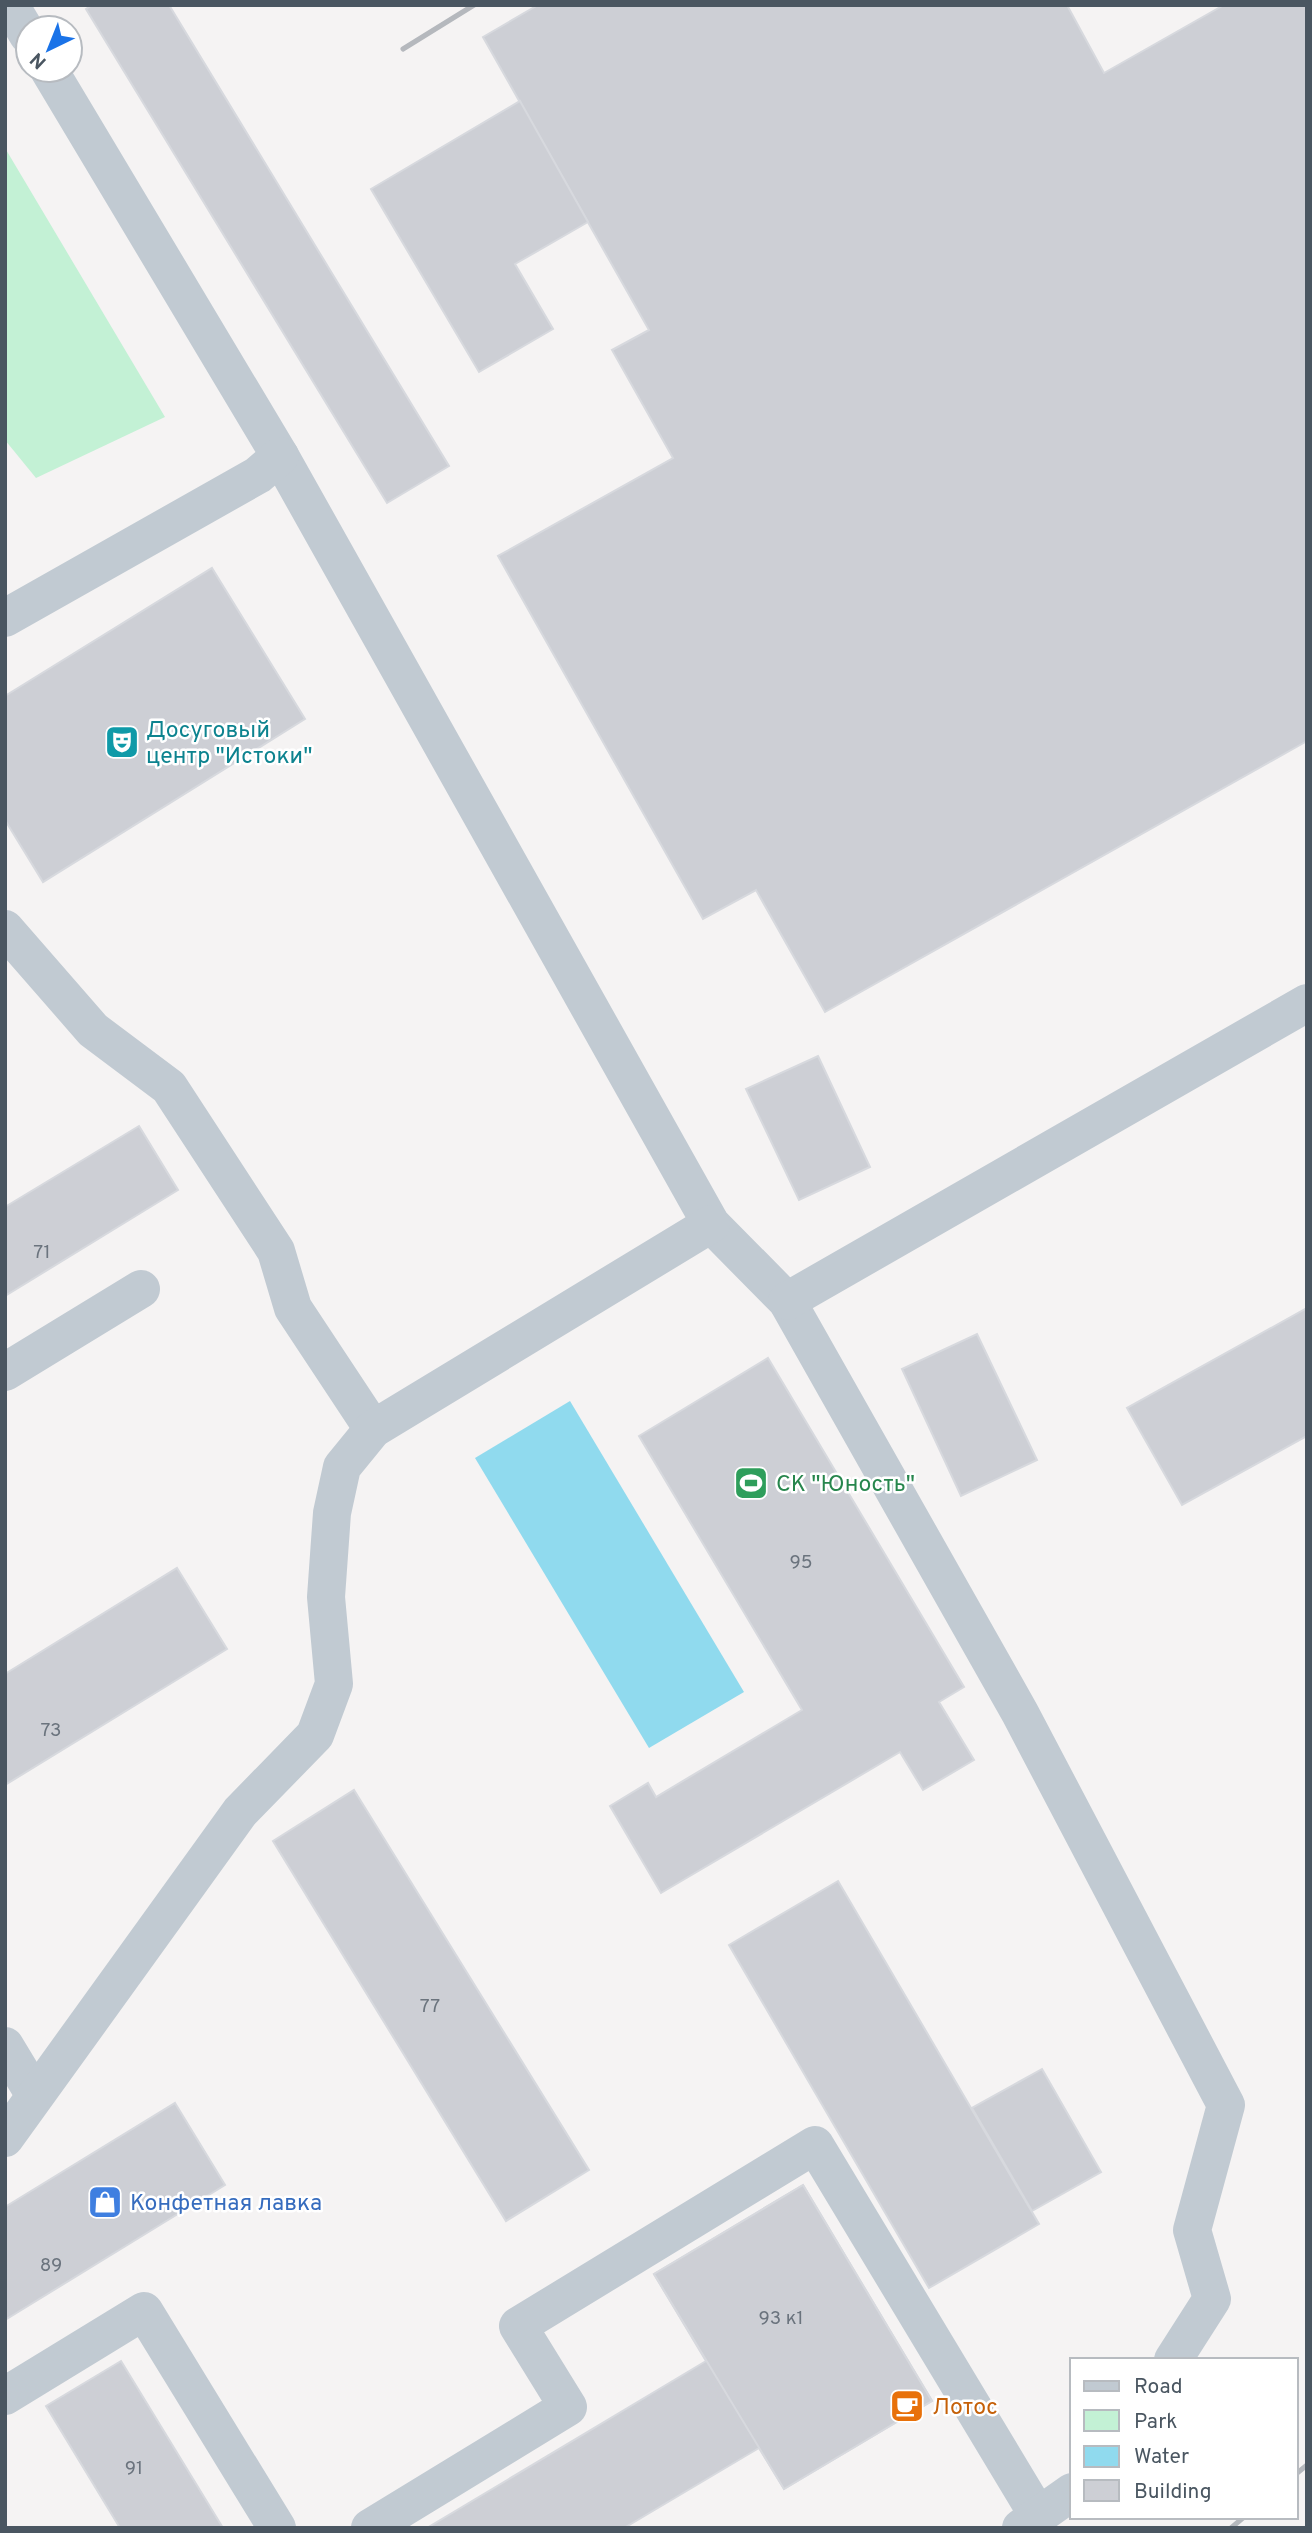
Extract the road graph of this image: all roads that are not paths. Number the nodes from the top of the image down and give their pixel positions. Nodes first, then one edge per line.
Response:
1 (57, 84) edge
2 (280, 456) junction
3 (5, 618) edge
4 (5, 929) edge
5 (1307, 1003) edge
6 (711, 1224) junction
7 (141, 1289) dead end
8 (787, 1301) junction
9 (5, 1372) edge
10 (373, 1429) junction
11 (5, 2046) edge
12 (34, 2094) junction
13 (5, 2137) edge
14 (1174, 2358) edge
15 (5, 2396) edge
16 (1070, 2493) edge
17 (1030, 2522) edge
18 (277, 2528) edge
19 (370, 2528) edge

1 - 2 lane
2 - 3 lane
2 - 6 lane
4 - 10 lane
5 - 8 lane
6 - 8 lane
6 - 10 lane
7 - 9 lane
8 - 14 lane
10 - 12 lane
11 - 12 lane
12 - 13 lane
15 - 18 lane
16 - 17 lane
17 - 19 lane

